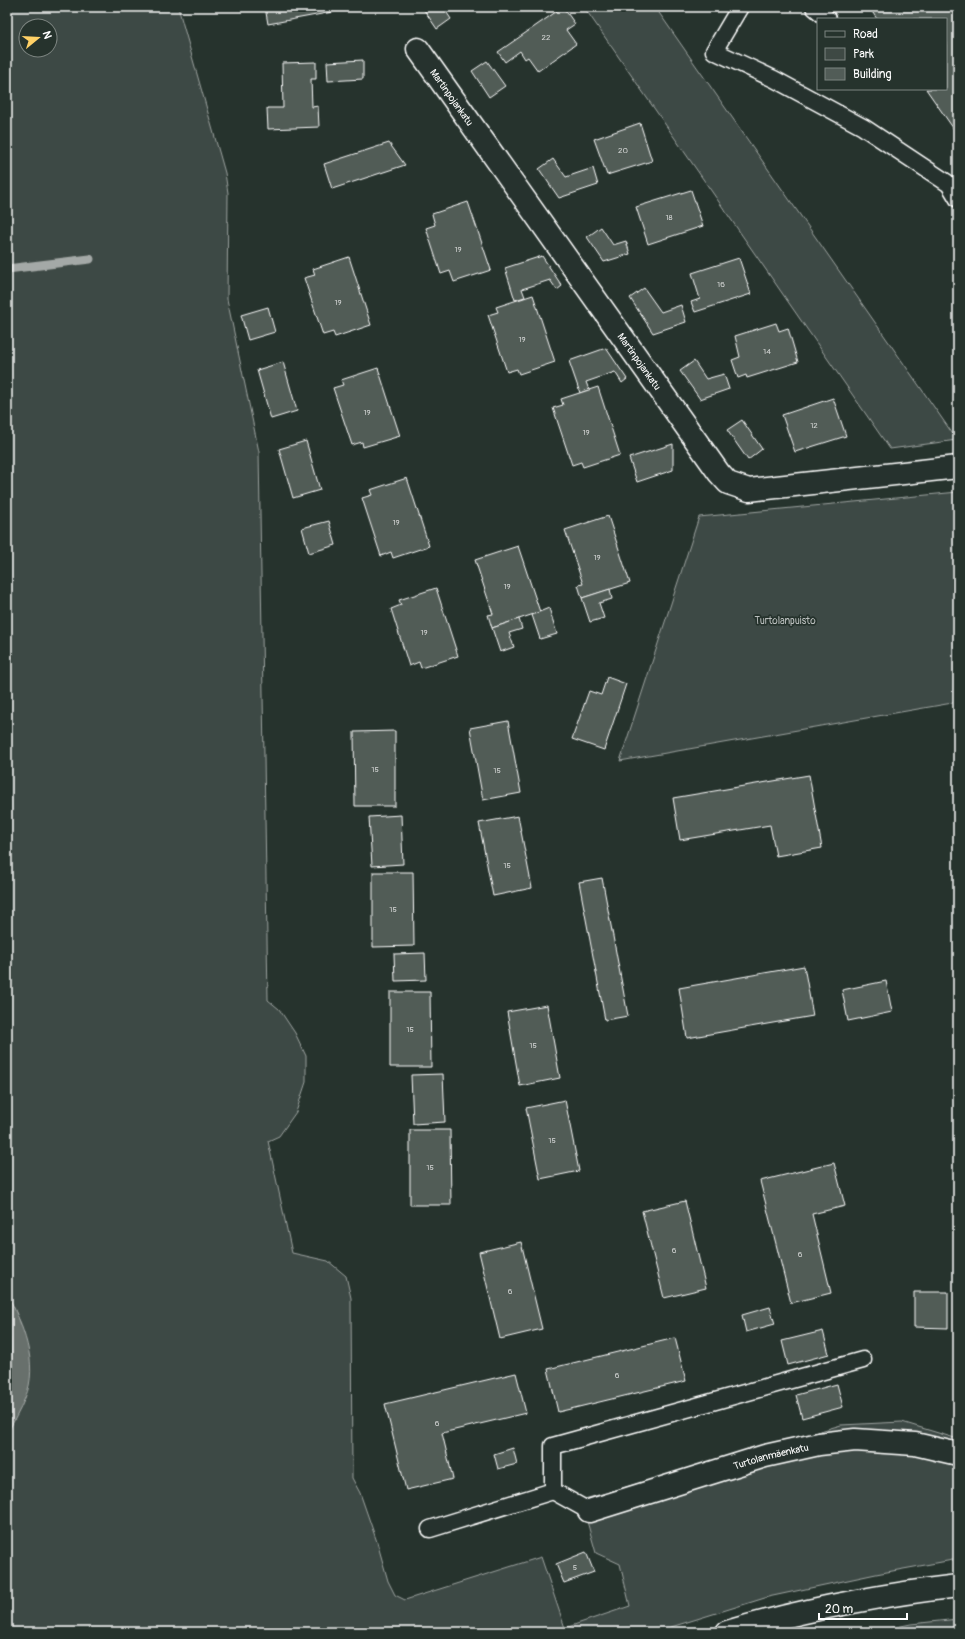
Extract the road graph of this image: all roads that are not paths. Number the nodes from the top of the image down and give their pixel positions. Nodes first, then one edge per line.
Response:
1 (740, 7) edge
2 (814, 7) edge
3 (827, 18) edge
4 (418, 49) dead end
5 (958, 199) edge
6 (958, 467) edge
7 (863, 1360) dead end
8 (958, 1454) edge
9 (553, 1491) junction
10 (589, 1511) joint
11 (430, 1529) dead end
12 (958, 1586) edge
13 (727, 1632) edge

1 - 5 lane
2 - 3 lane
4 - 6 street, Martinpojankatu
7 - 9 lane
8 - 10 street, Turtolanmäenkatu
9 - 10 lane
9 - 11 lane
12 - 13 street

